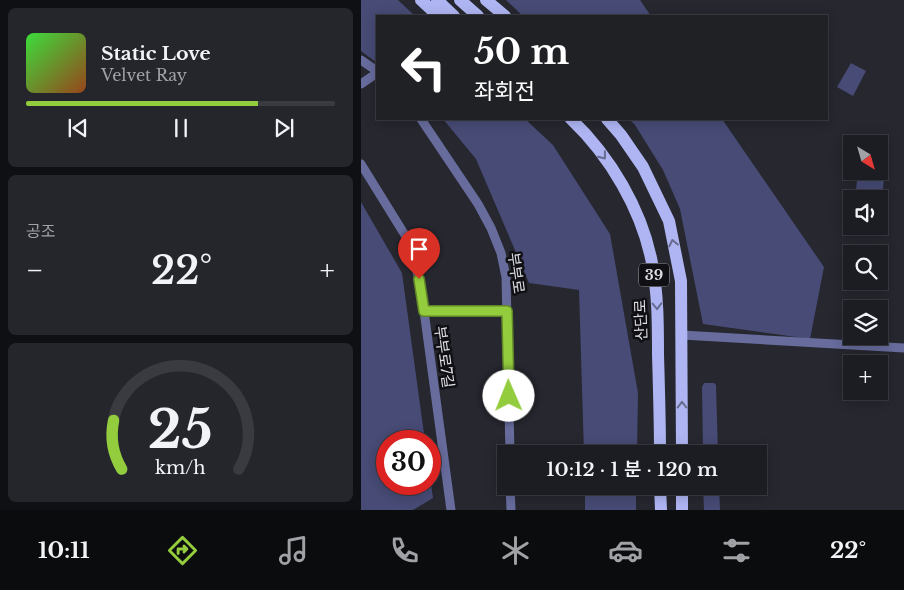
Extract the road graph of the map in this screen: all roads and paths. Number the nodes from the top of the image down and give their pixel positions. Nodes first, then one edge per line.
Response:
1 (421, 0) edge
2 (437, 0) edge
3 (460, 0) edge
4 (486, 0) edge
5 (437, 15) edge
6 (453, 15) edge
7 (478, 15) edge
8 (504, 15) edge
9 (361, 60) edge
10 (376, 71) edge
11 (376, 73) edge
12 (361, 84) edge
13 (422, 120) edge
14 (571, 120) edge
15 (608, 120) edge
16 (361, 164) edge
17 (424, 311) junction
18 (507, 311) junction
19 (682, 335) junction
20 (904, 348) edge
21 (510, 445) edge
22 (660, 445) edge
23 (682, 445) edge
24 (510, 495) edge
25 (660, 495) edge
26 (682, 495) edge
27 (509, 509) edge
28 (451, 510) edge
29 (661, 510) edge
30 (682, 510) edge

1 - 5 main road
2 - 6 main road
3 - 7 main road
4 - 8 main road
9 - 10 street
11 - 12 street
13 - 18 street, 부부로
14 -> 22 main road, 산단로 / 39
19 -> 15 main road, 39
16 - 17 street, 부부로7길
17 - 18 street
17 - 28 street, 부부로7길
18 - 21 street, 부부로
19 - 20 street
23 -> 19 main road, 39
24 - 27 street
25 - 29 main road
26 - 30 main road

